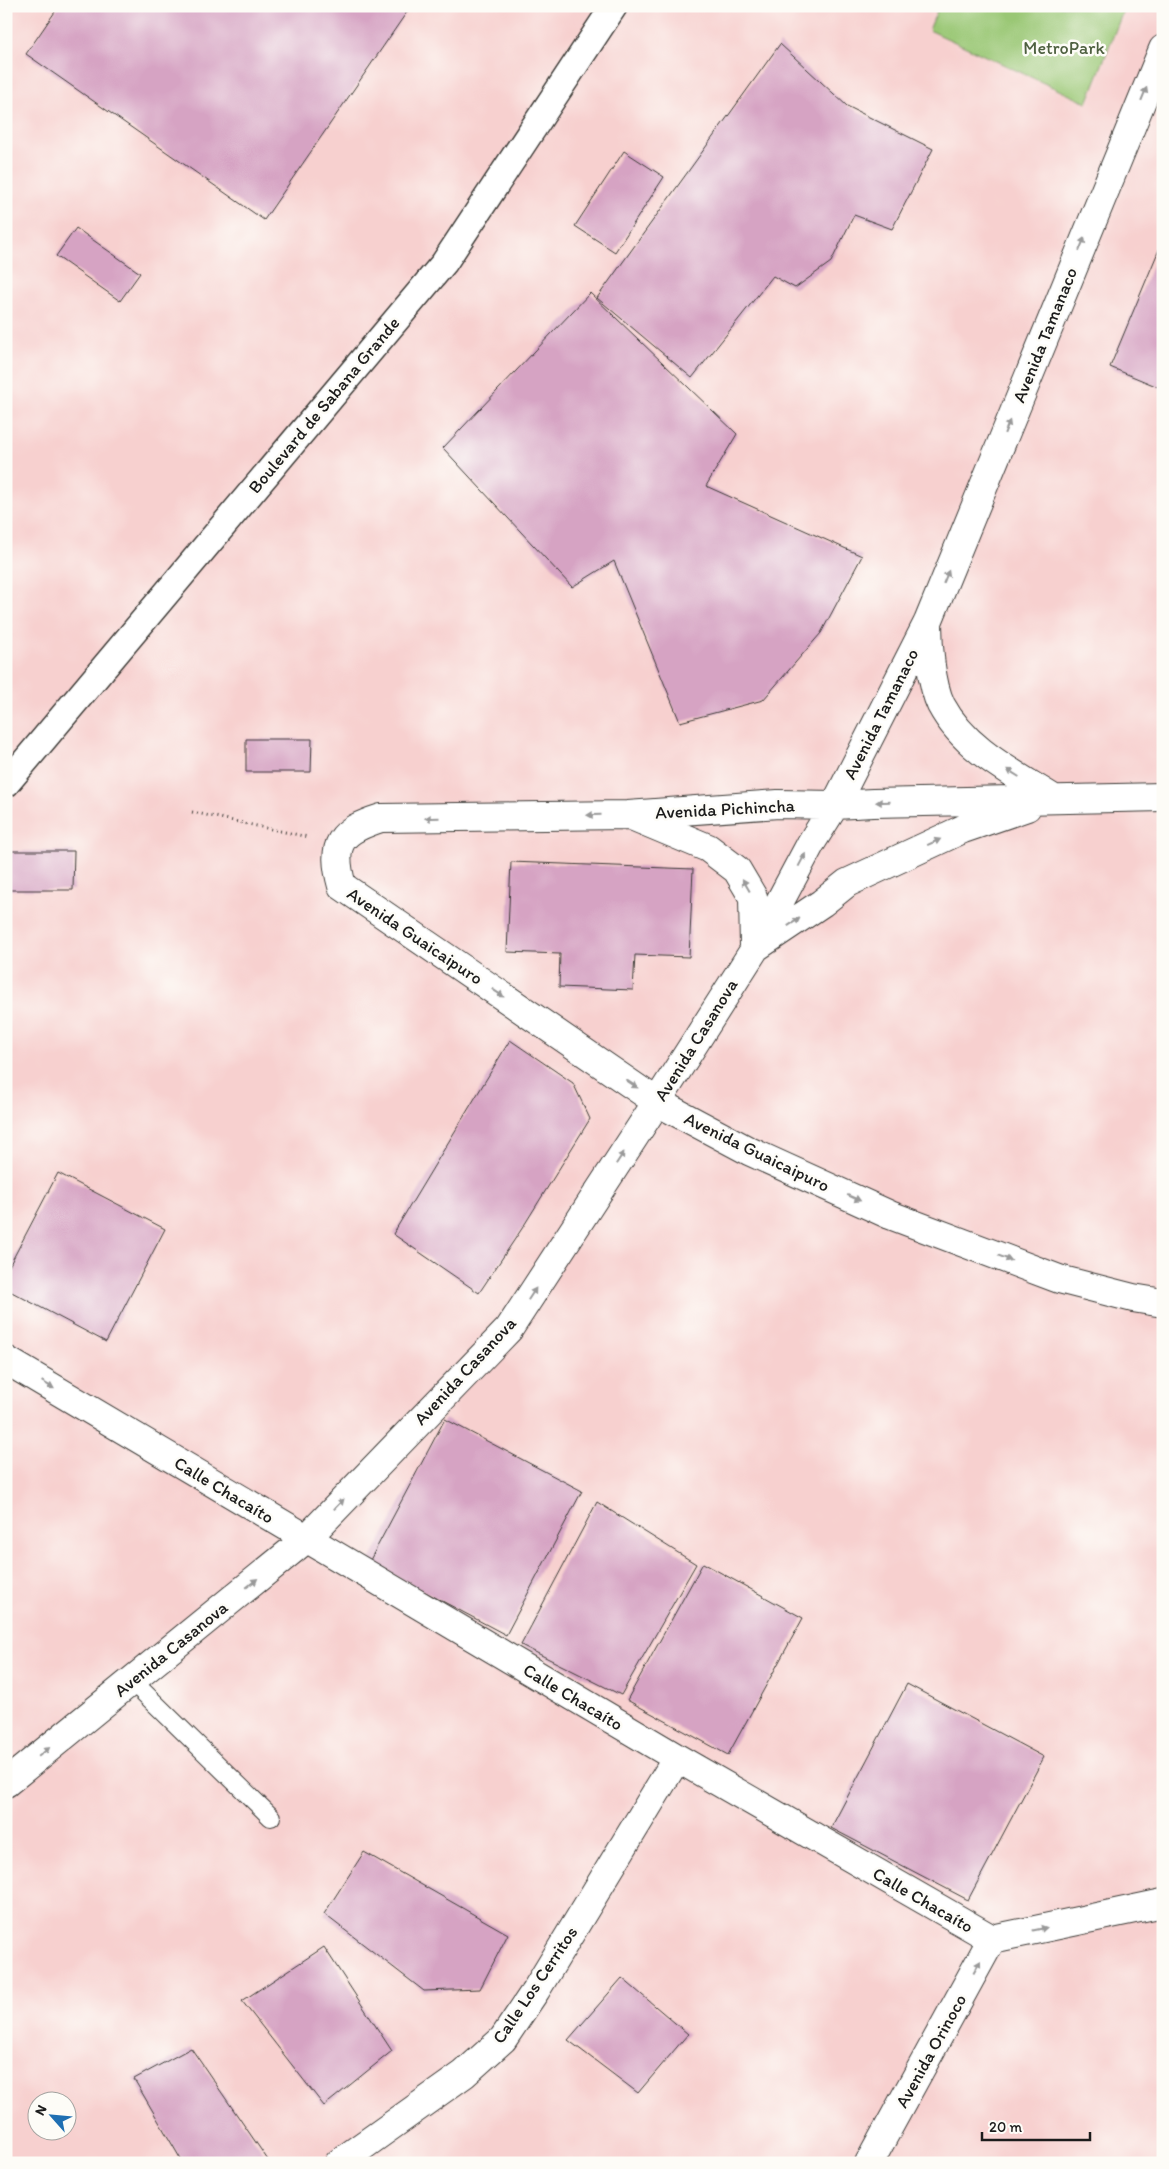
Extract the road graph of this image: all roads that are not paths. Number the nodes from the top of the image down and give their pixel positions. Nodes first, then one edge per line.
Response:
1 (614, 6) edge
2 (1163, 49) edge
3 (928, 622) junction
4 (6, 784) edge
5 (1163, 797) edge
6 (1054, 799) junction
7 (835, 805) junction
8 (628, 815) junction
9 (342, 886) joint
10 (754, 950) junction
11 (657, 1102) junction
12 (1163, 1303) edge
13 (6, 1360) edge
14 (306, 1539) junction
15 (132, 1681) junction
16 (677, 1758) junction
17 (6, 1783) edge
18 (271, 1817) dead end
19 (1163, 1903) edge
20 (992, 1939) junction
21 (339, 2163) edge
22 (869, 2163) edge

1 - 4 street, Boulevard de Sabana Grande
3 -> 2 street, Avenida Tamanaco
6 -> 3 street, Avenida Tamanaco
3 - 7 street, Avenida Tamanaco
5 - 6 street, Avenida Pichincha
6 -> 7 street, Avenida Pichincha
10 -> 6 street
7 - 8 street, Avenida Pichincha
10 -> 7 street, Avenida Casanova
8 -> 9 street, Avenida Pichincha
10 -> 8 street
9 -> 11 street, Avenida Guaicaipuro
10 - 11 street, Avenida Casanova
11 -> 12 street, Avenida Guaicaipuro
14 -> 11 street, Avenida Casanova
13 -> 14 street, Calle Chacaíto
15 -> 14 street, Avenida Casanova
14 - 16 street, Calle Chacaíto
17 -> 15 street, Avenida Casanova
15 - 18 lane
16 - 20 street, Calle Chacaíto
16 - 21 street, Calle Los Cerritos
20 -> 19 street, Calle Chacaíto
22 -> 20 street, Avenida Orinoco

